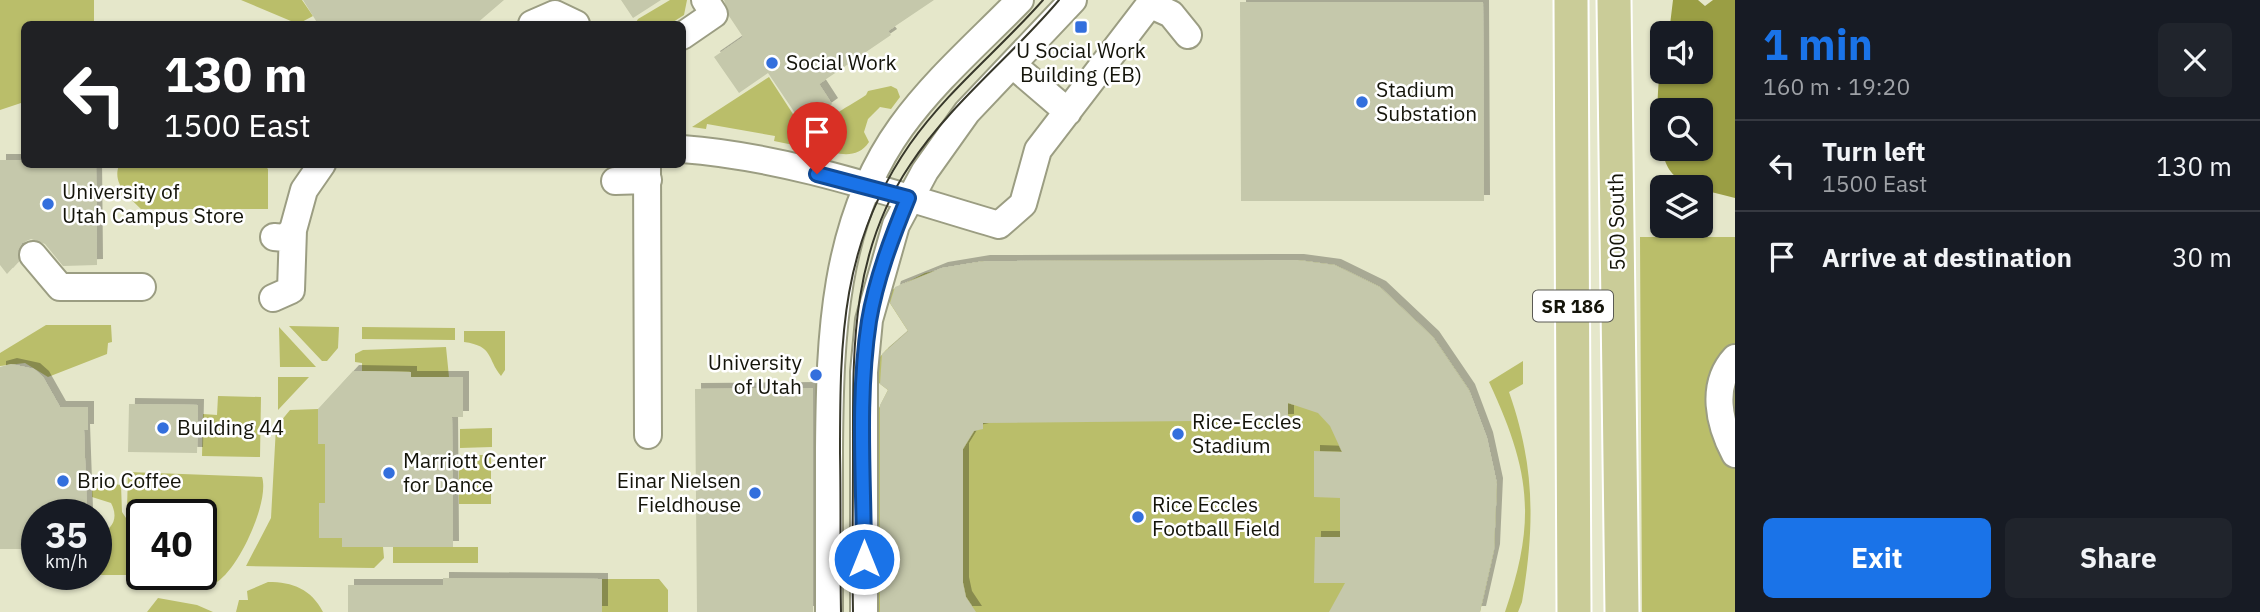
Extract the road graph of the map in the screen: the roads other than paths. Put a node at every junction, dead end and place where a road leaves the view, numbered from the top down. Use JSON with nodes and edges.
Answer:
{"nodes":[{"id":1,"x":705,"y":0,"type":"edge"},
{"id":2,"x":1020,"y":0,"type":"edge"},
{"id":3,"x":1073,"y":0,"type":"edge"},
{"id":4,"x":1572,"y":0,"type":"edge"},
{"id":5,"x":1614,"y":0,"type":"edge"},
{"id":6,"x":1152,"y":2,"type":"edge"},
{"id":7,"x":539,"y":21,"type":"edge"},
{"id":8,"x":570,"y":21,"type":"edge"},
{"id":9,"x":686,"y":33,"type":"edge"},
{"id":10,"x":1188,"y":35,"type":"dead end"},
{"id":11,"x":1013,"y":65,"type":"junction"},
{"id":12,"x":1068,"y":112,"type":"junction"},
{"id":13,"x":686,"y":149,"type":"edge"},
{"id":14,"x":318,"y":168,"type":"edge"},
{"id":15,"x":647,"y":172,"type":"edge"},
{"id":16,"x":615,"y":181,"type":"dead end"},
{"id":17,"x":868,"y":185,"type":"junction"},
{"id":18,"x":908,"y":198,"type":"junction"},
{"id":19,"x":33,"y":255,"type":"dead end"},
{"id":20,"x":1573,"y":261,"type":"junction"},
{"id":21,"x":142,"y":287,"type":"dead end"},
{"id":22,"x":273,"y":298,"type":"dead end"},
{"id":23,"x":1735,"y":358,"type":"edge"},
{"id":24,"x":648,"y":435,"type":"dead end"},
{"id":25,"x":1620,"y":447,"type":"junction"},
{"id":26,"x":1735,"y":454,"type":"edge"},
{"id":27,"x":1620,"y":487,"type":"junction"},
{"id":28,"x":829,"y":612,"type":"edge"},
{"id":29,"x":864,"y":612,"type":"edge"},
{"id":30,"x":1574,"y":612,"type":"edge"},
{"id":31,"x":1597,"y":612,"type":"edge"},
{"id":32,"x":1622,"y":612,"type":"edge"}],
"edges":[{"from":1,"to":9,"type":"street"},
{"from":2,"to":17,"type":"street"},
{"from":3,"to":11,"type":"street"},
{"from":4,"to":20,"type":"main road","name":"500 South","number":"SR 186"},
{"from":5,"to":25,"type":"main road","name":"500 South","number":"SR 186"},
{"from":6,"to":10,"type":"street"},
{"from":6,"to":12,"type":"street"},
{"from":7,"to":8,"type":"street"},
{"from":11,"to":12,"type":"street"},
{"from":11,"to":18,"type":"street"},
{"from":12,"to":18,"type":"street"},
{"from":13,"to":17,"type":"street"},
{"from":14,"to":22,"type":"street"},
{"from":15,"to":16,"type":"street"},
{"from":15,"to":24,"type":"street"},
{"from":17,"to":18,"type":"street"},
{"from":17,"to":28,"type":"street"},
{"from":18,"to":29,"type":"street"},
{"from":19,"to":21,"type":"street"},
{"from":20,"to":25,"type":"main road"},
{"from":20,"to":30,"type":"main road","name":"500 South","number":"SR 186"},
{"from":23,"to":26,"type":"street"},
{"from":25,"to":27,"type":"main road","name":"500 South","number":"SR 186"},
{"from":27,"to":31,"type":"main road"},
{"from":27,"to":32,"type":"main road","name":"500 South","number":"SR 186"}]}
